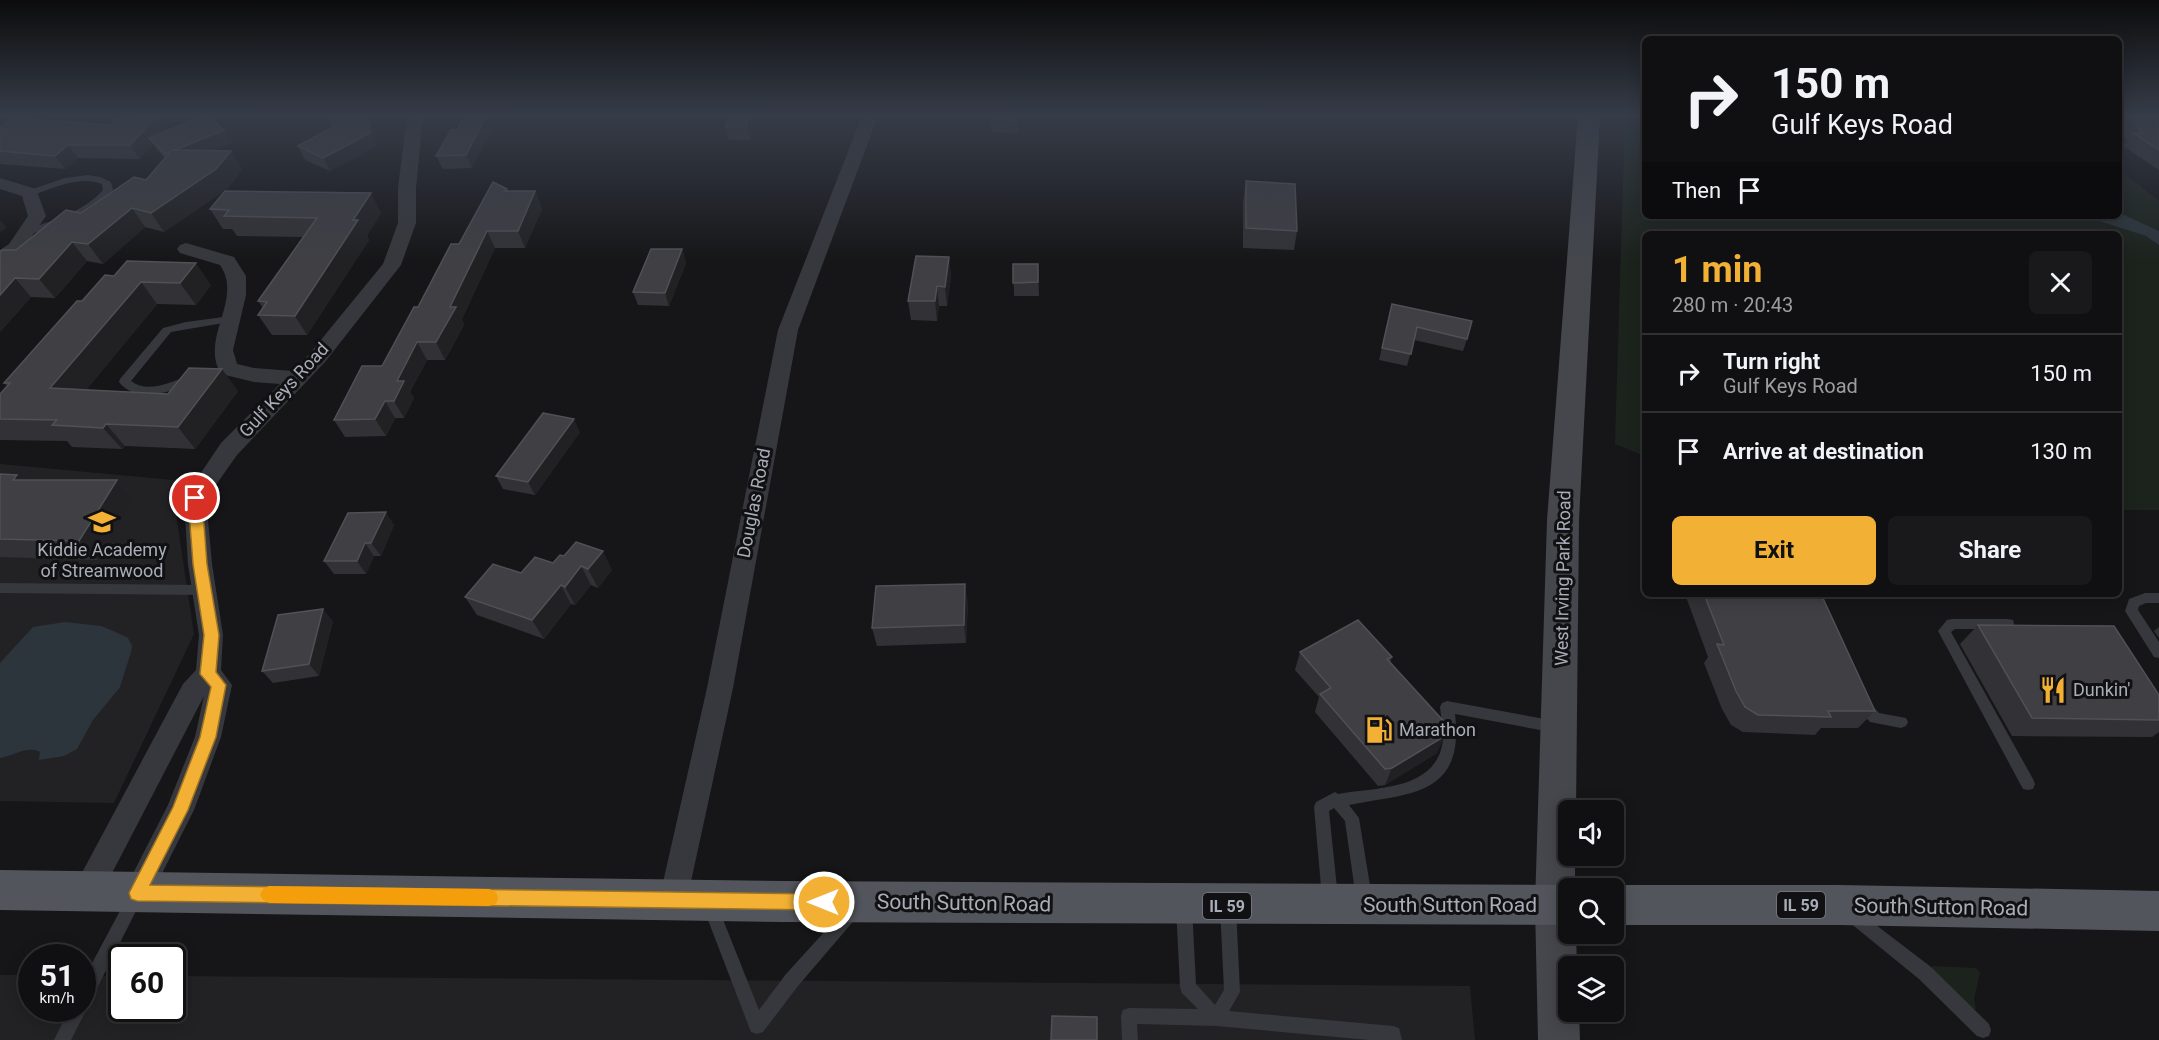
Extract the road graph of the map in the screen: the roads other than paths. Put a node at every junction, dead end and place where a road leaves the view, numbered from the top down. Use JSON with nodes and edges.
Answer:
{"nodes":[{"id":1,"x":410,"y":165,"type":"edge"},
{"id":2,"x":852,"y":165,"type":"edge"},
{"id":3,"x":1586,"y":165,"type":"edge"},
{"id":4,"x":0,"y":183,"type":"edge"},
{"id":5,"x":30,"y":193,"type":"junction"},
{"id":6,"x":25,"y":233,"type":"junction"},
{"id":7,"x":186,"y":249,"type":"dead end"},
{"id":8,"x":0,"y":258,"type":"edge"},
{"id":9,"x":231,"y":319,"type":"junction"},
{"id":10,"x":214,"y":371,"type":"junction"},
{"id":11,"x":299,"y":378,"type":"junction"},
{"id":12,"x":0,"y":588,"type":"edge"},
{"id":13,"x":204,"y":590,"type":"junction"},
{"id":14,"x":2159,"y":598,"type":"edge"},
{"id":15,"x":2008,"y":624,"type":"edge"},
{"id":16,"x":2159,"y":653,"type":"edge"},
{"id":17,"x":208,"y":674,"type":"junction"},
{"id":18,"x":1857,"y":693,"type":"edge"},
{"id":19,"x":1901,"y":722,"type":"dead end"},
{"id":20,"x":1560,"y":728,"type":"junction"},
{"id":21,"x":2028,"y":784,"type":"dead end"},
{"id":22,"x":1335,"y":799,"type":"junction"},
{"id":23,"x":1562,"y":878,"type":"edge"},
{"id":24,"x":0,"y":890,"type":"edge"},
{"id":25,"x":87,"y":892,"type":"junction"},
{"id":26,"x":137,"y":893,"type":"junction"},
{"id":27,"x":691,"y":900,"type":"junction"},
{"id":28,"x":861,"y":902,"type":"junction"},
{"id":29,"x":1348,"y":904,"type":"junction"},
{"id":30,"x":1184,"y":905,"type":"junction"},
{"id":31,"x":1558,"y":905,"type":"edge"},
{"id":32,"x":1624,"y":905,"type":"edge"},
{"id":33,"x":1839,"y":905,"type":"junction"},
{"id":34,"x":1228,"y":906,"type":"junction"},
{"id":35,"x":2159,"y":911,"type":"edge"},
{"id":36,"x":1561,"y":944,"type":"edge"},
{"id":37,"x":96,"y":973,"type":"edge"},
{"id":38,"x":1216,"y":1018,"type":"junction"},
{"id":39,"x":72,"y":1022,"type":"edge"},
{"id":40,"x":1983,"y":1030,"type":"dead end"},
{"id":41,"x":62,"y":1040,"type":"edge"},
{"id":42,"x":1130,"y":1040,"type":"edge"},
{"id":43,"x":1394,"y":1040,"type":"edge"},
{"id":44,"x":1559,"y":1040,"type":"edge"}],
"edges":[{"from":1,"to":11,"type":"street","name":"Gulf Keys Road"},
{"from":2,"to":27,"type":"street","name":"Douglas Road"},
{"from":3,"to":20,"type":"main road","name":"West Irving Park Road"},
{"from":4,"to":5,"type":"street"},
{"from":5,"to":6,"type":"street"},
{"from":5,"to":6,"type":"lane"},
{"from":6,"to":8,"type":"street"},
{"from":7,"to":9,"type":"street"},
{"from":9,"to":10,"type":"street"},
{"from":9,"to":10,"type":"lane"},
{"from":10,"to":11,"type":"street"},
{"from":11,"to":13,"type":"street","name":"Gulf Keys Road"},
{"from":12,"to":13,"type":"lane"},
{"from":13,"to":17,"type":"street","name":"Gulf Keys Road"},
{"from":14,"to":16,"type":"lane"},
{"from":15,"to":21,"type":"lane"},
{"from":17,"to":25,"type":"street"},
{"from":17,"to":26,"type":"street","name":"Gulf Keys Road"},
{"from":18,"to":19,"type":"lane"},
{"from":20,"to":22,"type":"lane"},
{"from":20,"to":23,"type":"main road","name":"West Irving Park Road"},
{"from":22,"to":29,"type":"lane"},
{"from":22,"to":29,"type":"lane"},
{"from":24,"to":25,"type":"main road","name":"South Sutton Road","number":"IL 59"},
{"from":25,"to":26,"type":"main road","name":"South Sutton Road","number":"IL 59"},
{"from":26,"to":27,"type":"main road","name":"South Sutton Road","number":"IL 59"},
{"from":26,"to":37,"type":"lane"},
{"from":27,"to":28,"type":"main road","name":"South Sutton Road","number":"IL 59"},
{"from":27,"to":28,"type":"lane"},
{"from":28,"to":30,"type":"main road","name":"South Sutton Road","number":"IL 59"},
{"from":29,"to":31,"type":"main road","name":"South Sutton Road","number":"IL 59"},
{"from":29,"to":34,"type":"main road","name":"South Sutton Road","number":"IL 59"},
{"from":30,"to":34,"type":"main road","name":"South Sutton Road","number":"IL 59"},
{"from":30,"to":38,"type":"lane"},
{"from":32,"to":33,"type":"main road","name":"South Sutton Road","number":"IL 59"},
{"from":33,"to":35,"type":"main road","name":"South Sutton Road","number":"IL 59"},
{"from":33,"to":40,"type":"lane"},
{"from":34,"to":38,"type":"lane"},
{"from":36,"to":44,"type":"main road","name":"West Irving Park Road"},
{"from":38,"to":42,"type":"lane"},
{"from":38,"to":43,"type":"lane"},
{"from":39,"to":41,"type":"lane"}]}
